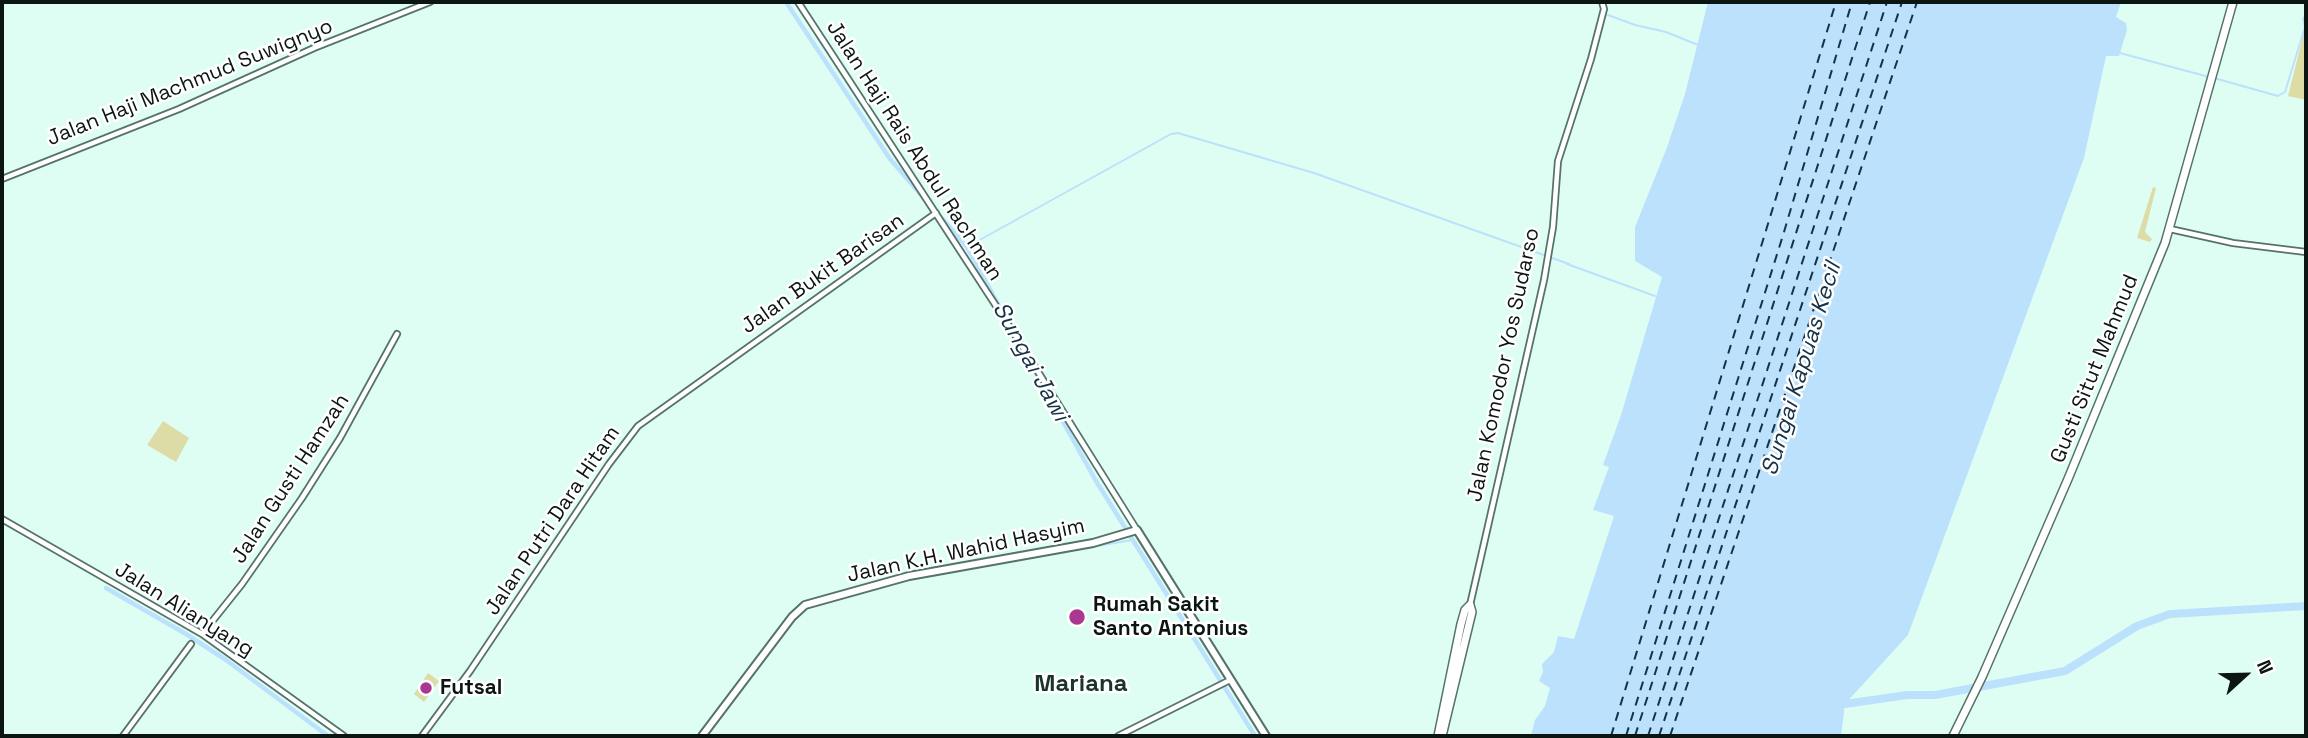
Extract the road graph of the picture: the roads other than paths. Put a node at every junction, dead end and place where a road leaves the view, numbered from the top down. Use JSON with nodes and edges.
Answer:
{"nodes":[{"id":1,"x":430,"y":2,"type":"edge"},
{"id":2,"x":798,"y":2,"type":"edge"},
{"id":3,"x":1602,"y":2,"type":"edge"},
{"id":4,"x":2233,"y":2,"type":"edge"},
{"id":5,"x":2,"y":178,"type":"edge"},
{"id":6,"x":934,"y":214,"type":"junction"},
{"id":7,"x":2169,"y":229,"type":"junction"},
{"id":8,"x":2306,"y":252,"type":"edge"},
{"id":9,"x":397,"y":334,"type":"dead end"},
{"id":10,"x":739,"y":353,"type":"joint"},
{"id":11,"x":2,"y":519,"type":"edge"},
{"id":12,"x":1135,"y":531,"type":"junction"},
{"id":13,"x":1470,"y":605,"type":"joint"},
{"id":14,"x":202,"y":634,"type":"junction"},
{"id":15,"x":191,"y":644,"type":"dead end"},
{"id":16,"x":1228,"y":681,"type":"junction"},
{"id":17,"x":123,"y":736,"type":"edge"},
{"id":18,"x":344,"y":736,"type":"edge"},
{"id":19,"x":422,"y":736,"type":"edge"},
{"id":20,"x":702,"y":736,"type":"edge"},
{"id":21,"x":1118,"y":736,"type":"edge"},
{"id":22,"x":1266,"y":736,"type":"edge"},
{"id":23,"x":1440,"y":736,"type":"edge"},
{"id":24,"x":1953,"y":736,"type":"edge"}],
"edges":[{"from":1,"to":5,"type":"street","name":"Jalan Haji Machmud Suwignyo"},
{"from":2,"to":6,"type":"street","name":"Jalan Haji Rais Abdul Rachman"},
{"from":3,"to":13,"type":"street","name":"Jalan Komodor Yos Sudarso"},
{"from":4,"to":7,"type":"highway","name":"Gusti Situt Mahmud"},
{"from":6,"to":10,"type":"street","name":"Jalan Bukit Barisan"},
{"from":6,"to":12,"type":"street","name":"Jalan Haji Rais Abdul Rachman"},
{"from":7,"to":8,"type":"street"},
{"from":7,"to":24,"type":"highway","name":"Gusti Situt Mahmud"},
{"from":9,"to":14,"type":"street","name":"Jalan Gusti Hamzah"},
{"from":10,"to":19,"type":"street","name":"Jalan Putri Dara Hitam"},
{"from":11,"to":14,"type":"street","name":"Jalan Alianyang"},
{"from":12,"to":16,"type":"main road"},
{"from":12,"to":20,"type":"main road","name":"Jalan K.H. Wahid Hasyim"},
{"from":13,"to":23,"type":"highway","name":"Jalan Komodor Yos Sudarso"},
{"from":14,"to":18,"type":"street","name":"Jalan Alianyang"},
{"from":15,"to":17,"type":"street"},
{"from":16,"to":21,"type":"street"},
{"from":16,"to":22,"type":"main road"}]}
